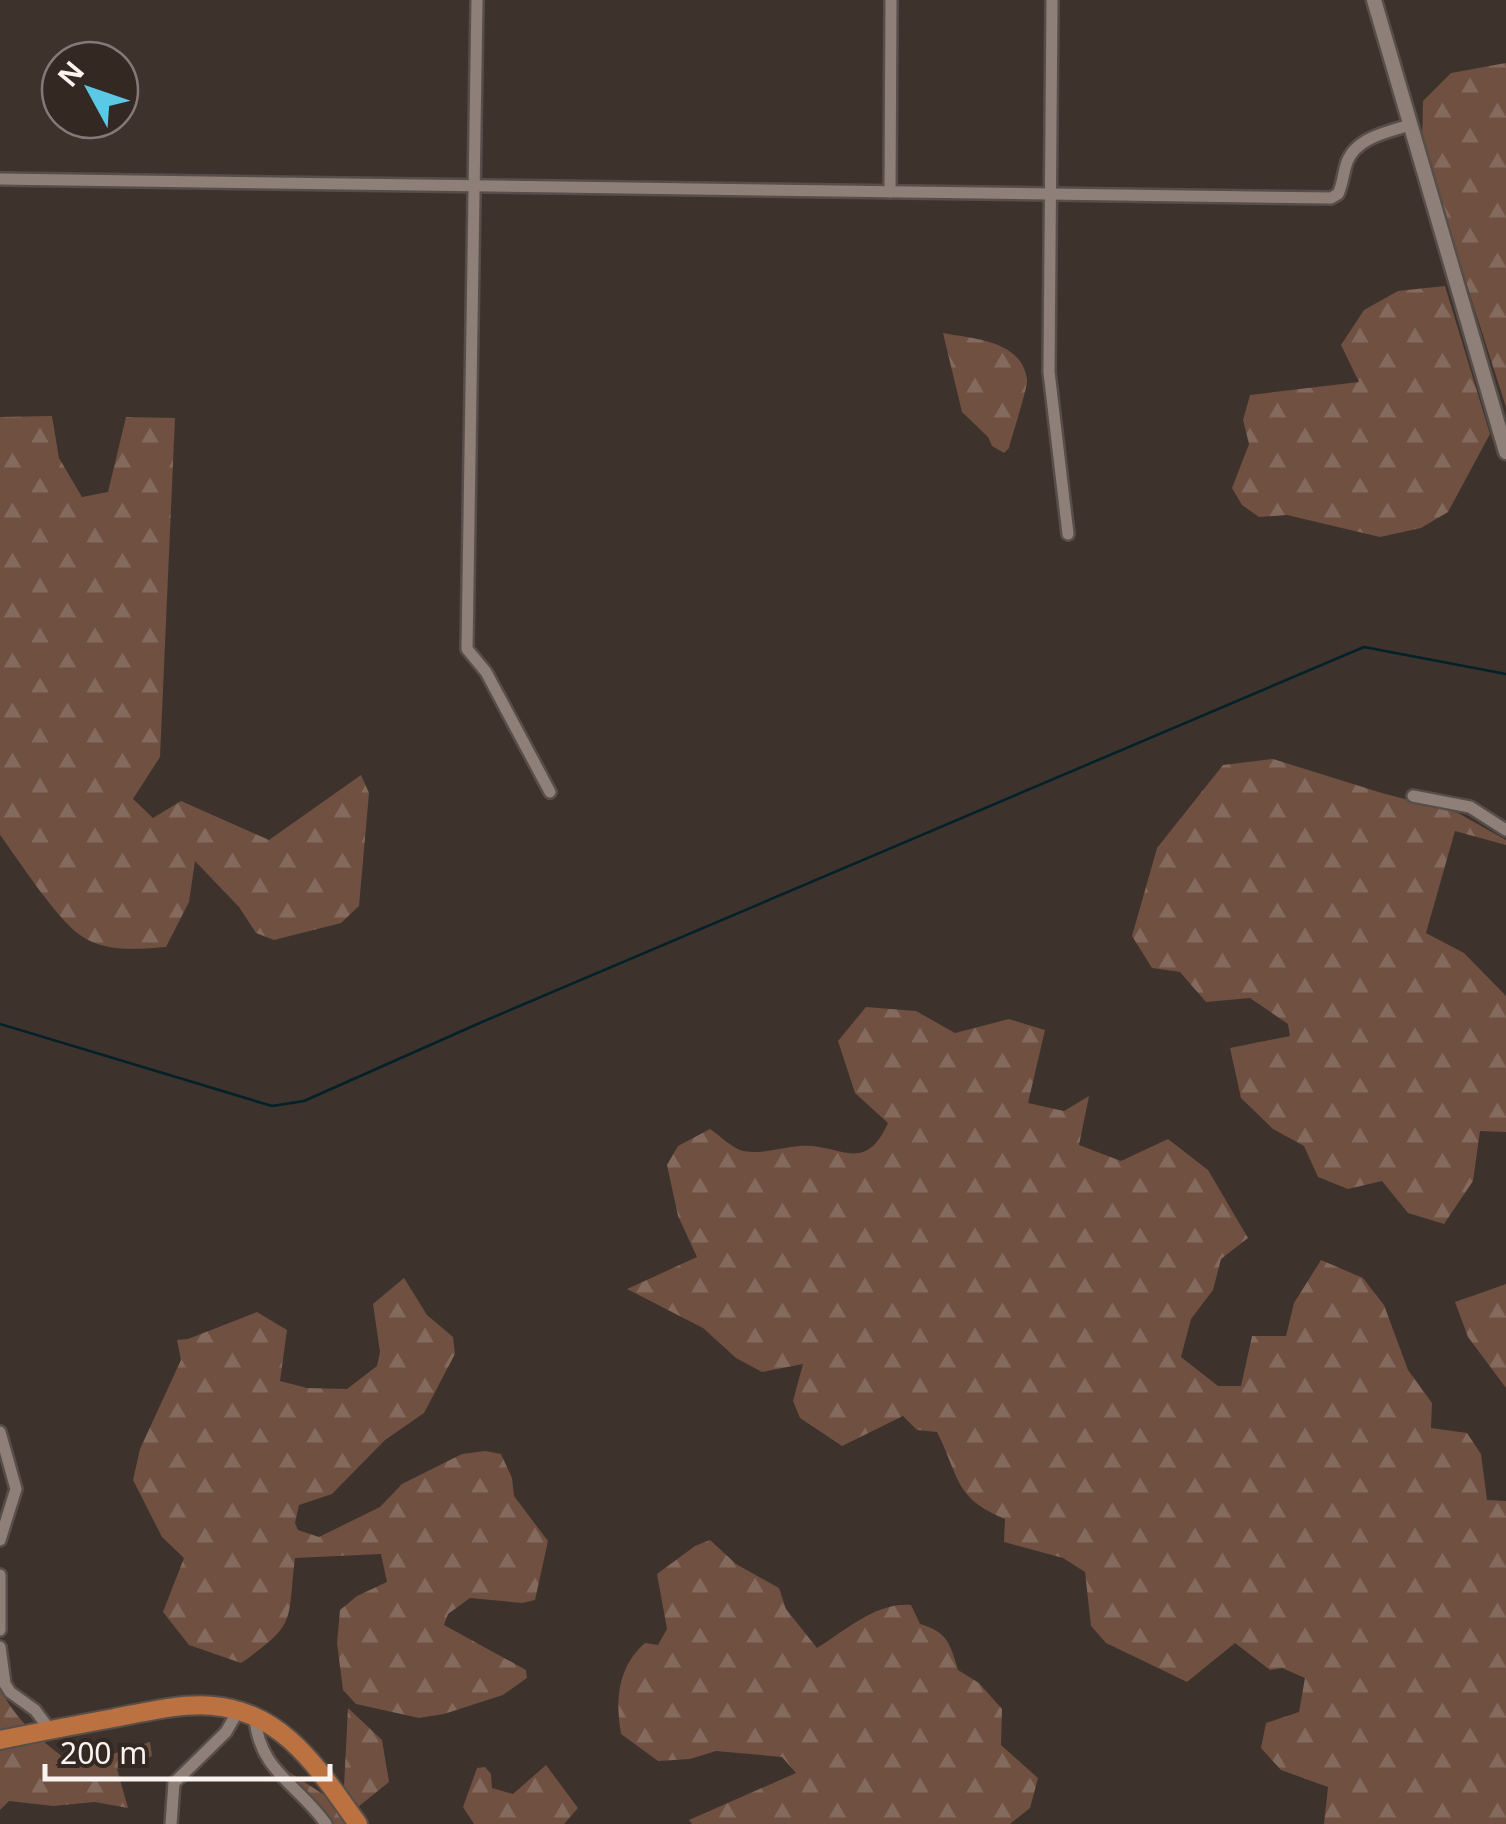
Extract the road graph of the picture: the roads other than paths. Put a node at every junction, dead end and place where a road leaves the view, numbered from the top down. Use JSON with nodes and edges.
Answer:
{"nodes":[{"id":1,"x":477,"y":0,"type":"edge"},
{"id":2,"x":891,"y":0,"type":"edge"},
{"id":3,"x":1052,"y":0,"type":"edge"},
{"id":4,"x":1374,"y":0,"type":"edge"},
{"id":5,"x":1410,"y":126,"type":"junction"},
{"id":6,"x":0,"y":180,"type":"edge"},
{"id":7,"x":474,"y":186,"type":"junction"},
{"id":8,"x":890,"y":192,"type":"junction"},
{"id":9,"x":1050,"y":194,"type":"junction"},
{"id":10,"x":1506,"y":452,"type":"edge"},
{"id":11,"x":1068,"y":534,"type":"dead end"},
{"id":12,"x":550,"y":792,"type":"dead end"},
{"id":13,"x":1413,"y":796,"type":"dead end"},
{"id":14,"x":1506,"y":830,"type":"edge"},
{"id":15,"x":0,"y":1432,"type":"edge"},
{"id":16,"x":0,"y":1540,"type":"edge"},
{"id":17,"x":0,"y":1575,"type":"edge"},
{"id":18,"x":0,"y":1630,"type":"edge"},
{"id":19,"x":0,"y":1647,"type":"edge"},
{"id":20,"x":247,"y":1715,"type":"junction"},
{"id":21,"x":50,"y":1730,"type":"junction"},
{"id":22,"x":0,"y":1740,"type":"edge"},
{"id":23,"x":171,"y":1824,"type":"edge"},
{"id":24,"x":326,"y":1824,"type":"edge"},
{"id":25,"x":358,"y":1824,"type":"edge"}],
"edges":[{"from":1,"to":7,"type":"street"},
{"from":2,"to":8,"type":"street"},
{"from":3,"to":9,"type":"street"},
{"from":4,"to":5,"type":"street"},
{"from":5,"to":9,"type":"street"},
{"from":5,"to":10,"type":"street"},
{"from":6,"to":7,"type":"street"},
{"from":7,"to":8,"type":"street"},
{"from":7,"to":12,"type":"street"},
{"from":8,"to":9,"type":"street"},
{"from":9,"to":11,"type":"street"},
{"from":13,"to":14,"type":"street"},
{"from":15,"to":16,"type":"street"},
{"from":17,"to":18,"type":"street"},
{"from":19,"to":21,"type":"street"},
{"from":20,"to":21,"type":"main road"},
{"from":20,"to":23,"type":"street"},
{"from":20,"to":24,"type":"street"},
{"from":20,"to":25,"type":"main road"},
{"from":21,"to":22,"type":"main road"}]}
